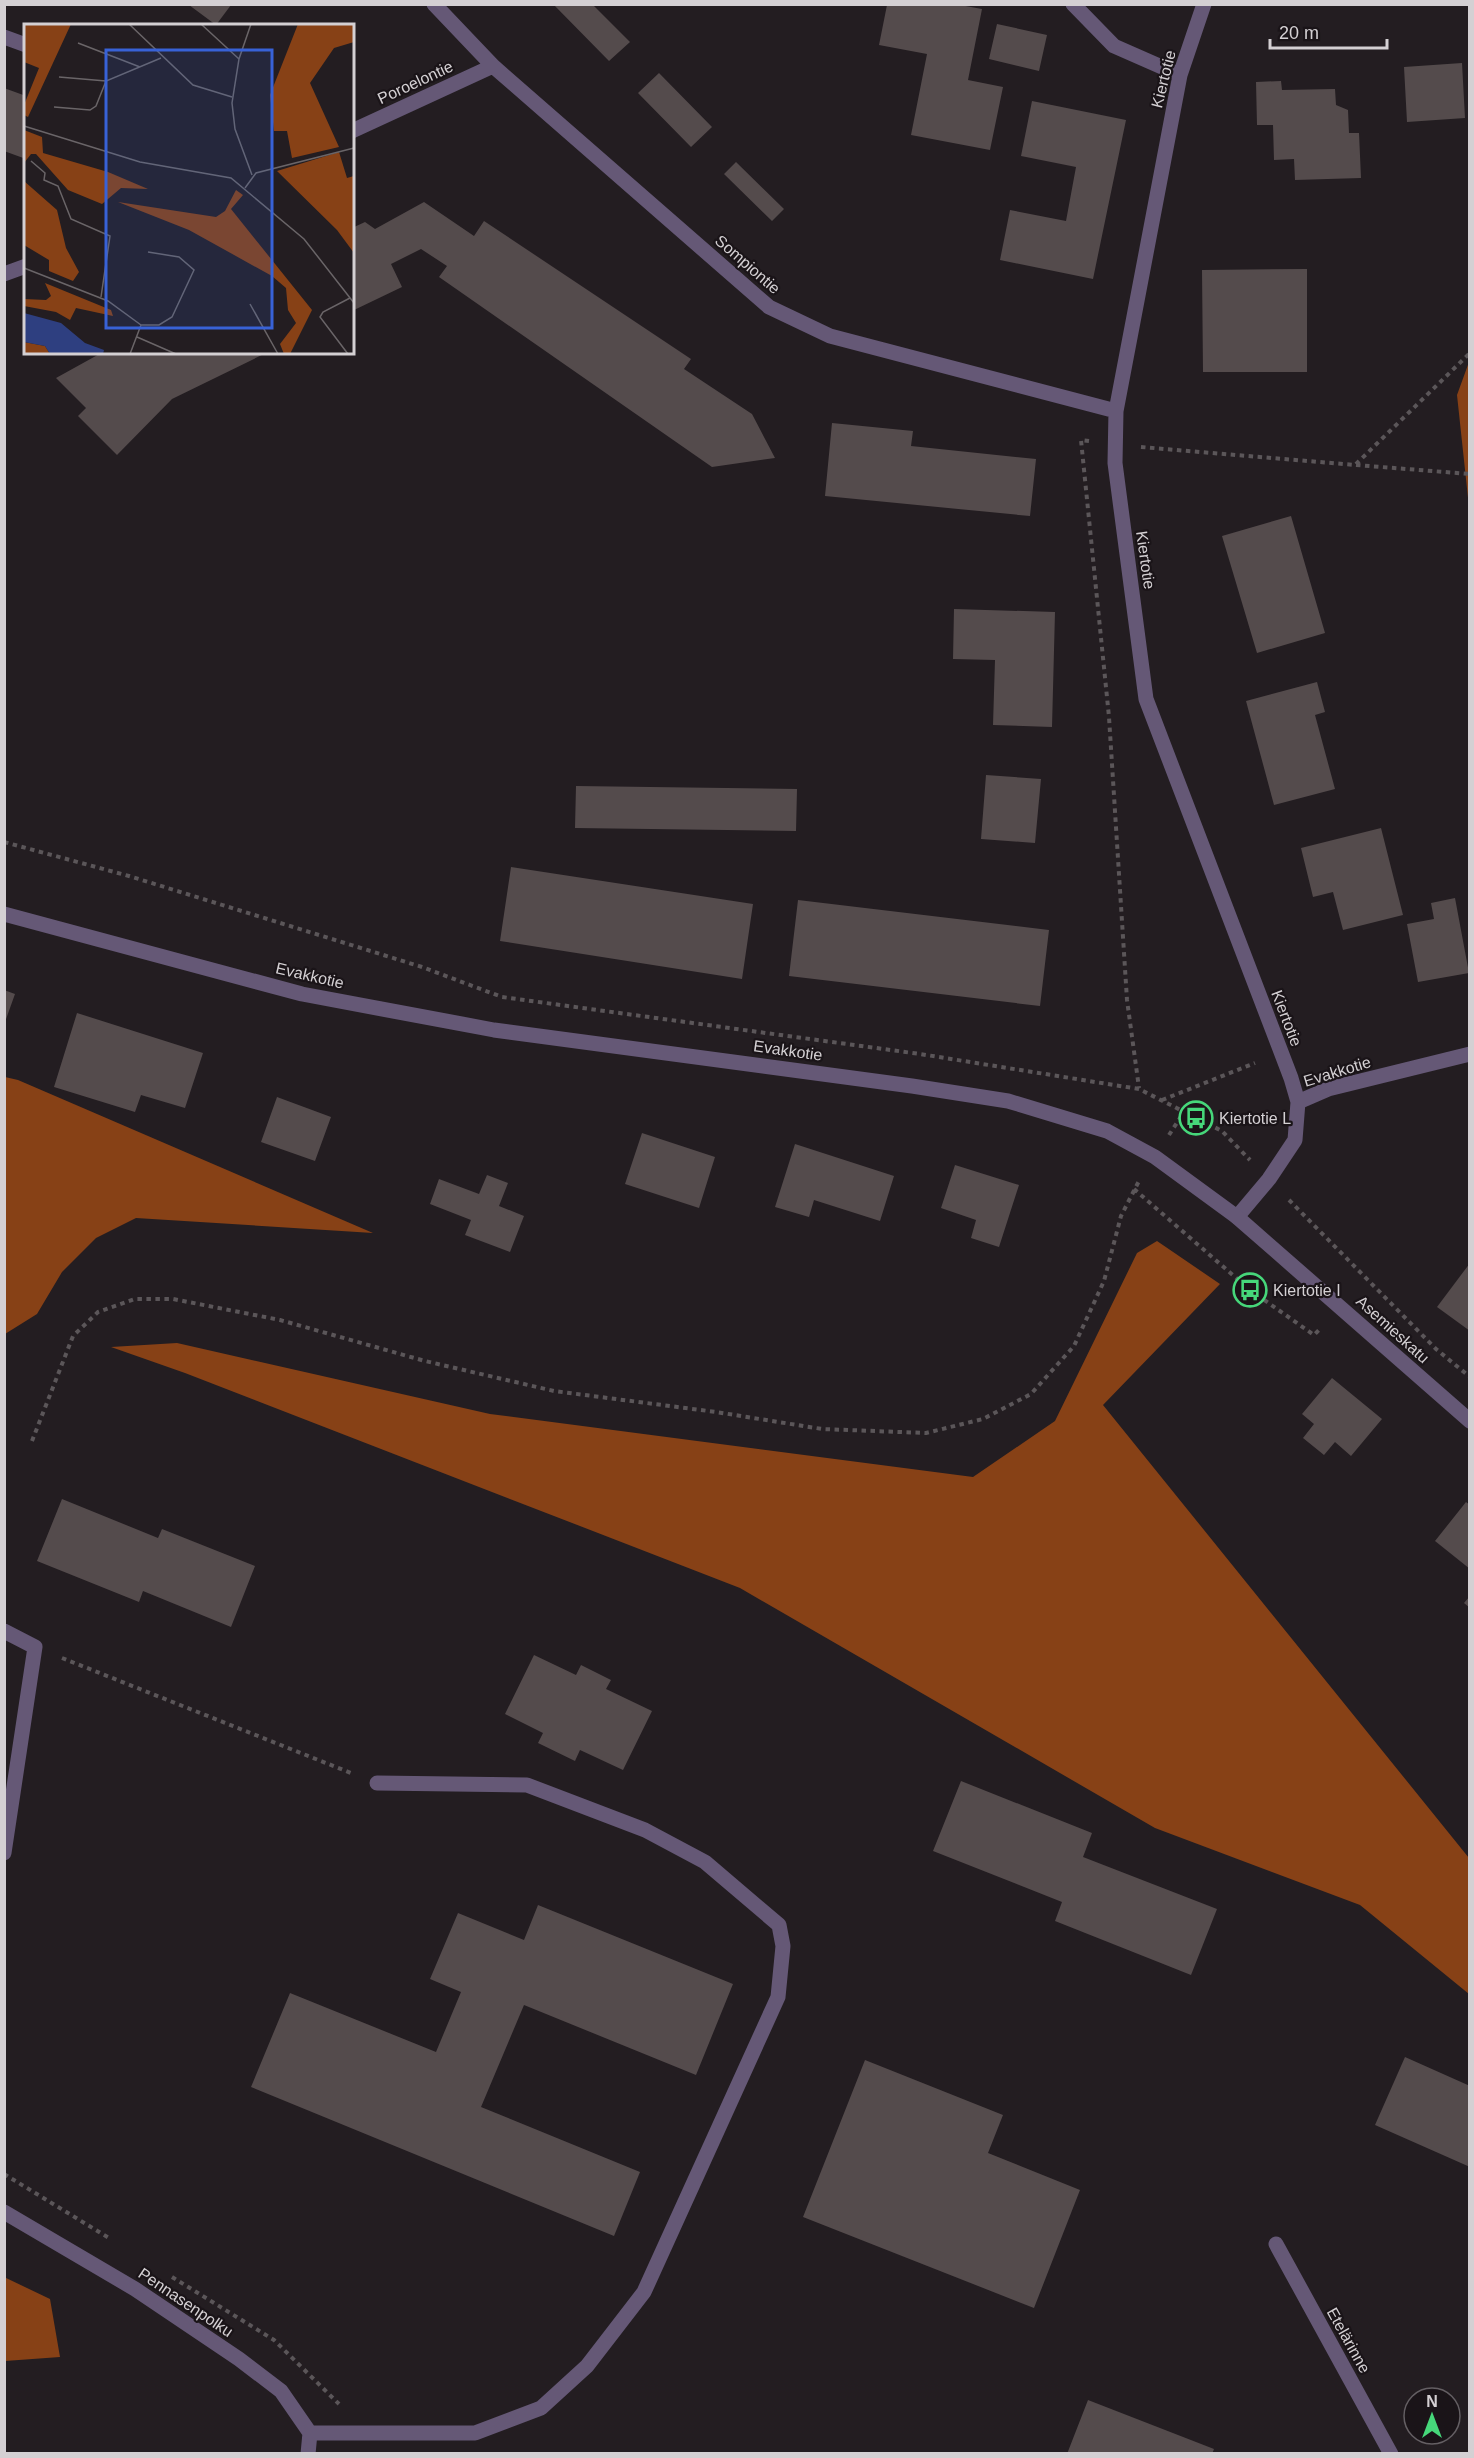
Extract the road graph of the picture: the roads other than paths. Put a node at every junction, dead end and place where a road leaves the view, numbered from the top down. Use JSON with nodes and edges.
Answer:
{"nodes":[{"id":1,"x":434,"y":4,"type":"edge"},
{"id":2,"x":1073,"y":4,"type":"edge"},
{"id":3,"x":1204,"y":4,"type":"edge"},
{"id":4,"x":4,"y":37,"type":"edge"},
{"id":5,"x":24,"y":44,"type":"edge"},
{"id":6,"x":493,"y":66,"type":"junction"},
{"id":7,"x":1180,"y":75,"type":"junction"},
{"id":8,"x":354,"y":130,"type":"edge"},
{"id":9,"x":24,"y":267,"type":"edge"},
{"id":10,"x":4,"y":274,"type":"edge"},
{"id":11,"x":1116,"y":411,"type":"junction"},
{"id":12,"x":4,"y":914,"type":"edge"},
{"id":13,"x":1470,"y":1054,"type":"edge"},
{"id":14,"x":1298,"y":1102,"type":"junction"},
{"id":15,"x":1237,"y":1217,"type":"junction"},
{"id":16,"x":1470,"y":1421,"type":"edge"},
{"id":17,"x":4,"y":1632,"type":"edge"},
{"id":18,"x":376,"y":1784,"type":"road end"},
{"id":19,"x":4,"y":1853,"type":"edge"},
{"id":20,"x":4,"y":2212,"type":"edge"},
{"id":21,"x":1276,"y":2244,"type":"dead end"},
{"id":22,"x":310,"y":2433,"type":"junction"},
{"id":23,"x":308,"y":2454,"type":"edge"},
{"id":24,"x":1391,"y":2454,"type":"edge"}],
"edges":[{"from":1,"to":6,"type":"street","name":"Sompiontie"},
{"from":2,"to":7,"type":"street"},
{"from":3,"to":7,"type":"street","name":"Kiertotie"},
{"from":4,"to":5,"type":"street"},
{"from":6,"to":8,"type":"street","name":"Poroelontie"},
{"from":6,"to":11,"type":"street","name":"Sompiontie"},
{"from":7,"to":11,"type":"street","name":"Kiertotie"},
{"from":9,"to":10,"type":"street"},
{"from":11,"to":14,"type":"street","name":"Kiertotie"},
{"from":12,"to":15,"type":"street","name":"Evakkotie"},
{"from":13,"to":14,"type":"street","name":"Evakkotie"},
{"from":14,"to":15,"type":"street","name":"Evakkotie"},
{"from":15,"to":16,"type":"street","name":"Asemieskatu"},
{"from":17,"to":19,"type":"street"},
{"from":18,"to":22,"type":"street"},
{"from":20,"to":22,"type":"street","name":"Pennasenpolku"},
{"from":21,"to":24,"type":"street","name":"Etelärinne"},
{"from":22,"to":23,"type":"street"}]}
